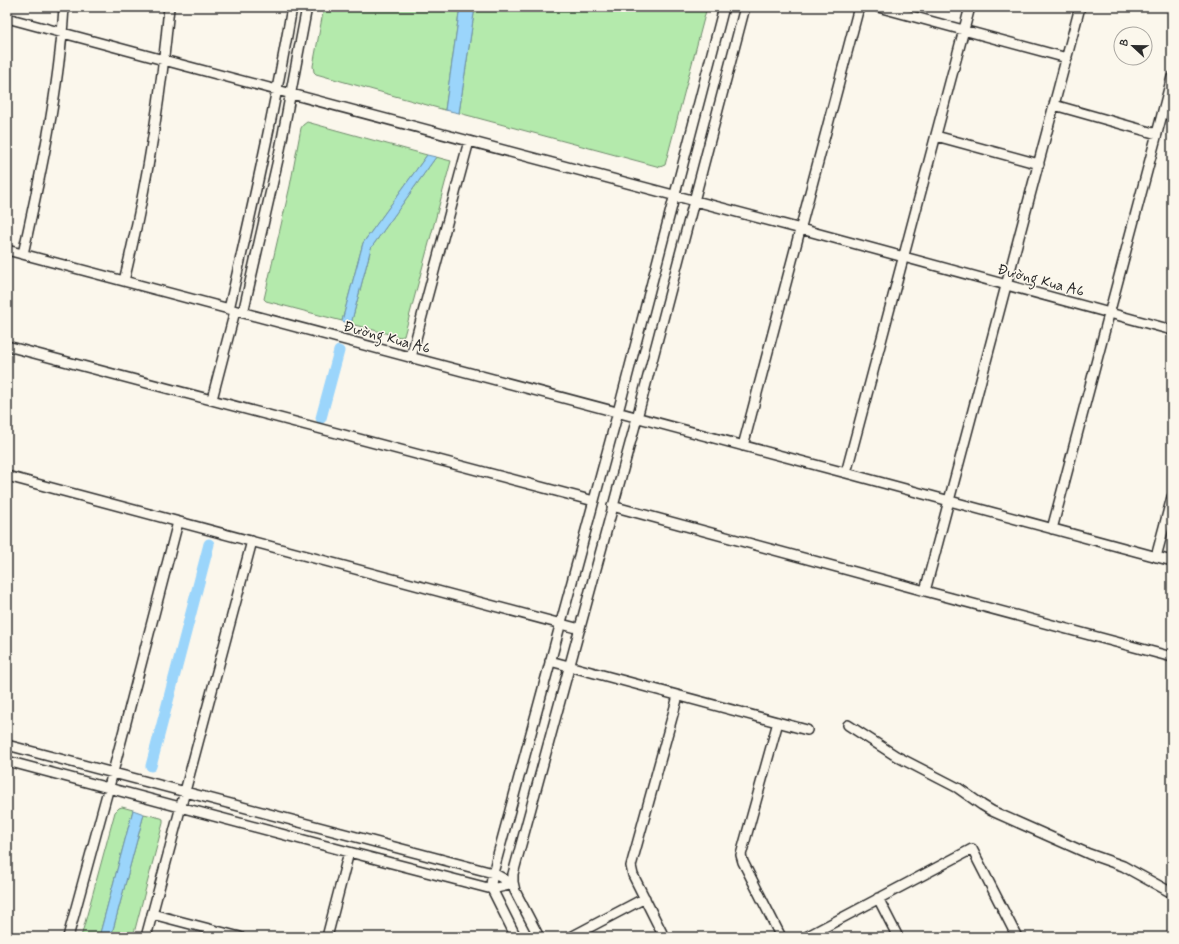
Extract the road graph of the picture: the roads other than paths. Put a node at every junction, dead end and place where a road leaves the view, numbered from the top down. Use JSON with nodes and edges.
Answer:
{"nodes":[{"id":1,"x":64,"y":7,"type":"edge"},
{"id":2,"x":169,"y":7,"type":"edge"},
{"id":3,"x":292,"y":7,"type":"edge"},
{"id":4,"x":307,"y":7,"type":"edge"},
{"id":5,"x":724,"y":7,"type":"edge"},
{"id":6,"x":745,"y":7,"type":"edge"},
{"id":7,"x":860,"y":7,"type":"edge"},
{"id":8,"x":878,"y":7,"type":"edge"},
{"id":9,"x":970,"y":7,"type":"edge"},
{"id":10,"x":1080,"y":7,"type":"edge"},
{"id":11,"x":7,"y":18,"type":"edge"},
{"id":12,"x":964,"y":30,"type":"junction"},
{"id":13,"x":62,"y":32,"type":"junction"},
{"id":14,"x":1067,"y":58,"type":"junction"},
{"id":15,"x":164,"y":61,"type":"junction"},
{"id":16,"x":1172,"y":77,"type":"edge"},
{"id":17,"x":276,"y":90,"type":"junction"},
{"id":18,"x":291,"y":94,"type":"junction"},
{"id":19,"x":1054,"y":105,"type":"junction"},
{"id":20,"x":1157,"y":134,"type":"junction"},
{"id":21,"x":936,"y":136,"type":"junction"},
{"id":22,"x":469,"y":141,"type":"junction"},
{"id":23,"x":1039,"y":164,"type":"junction"},
{"id":24,"x":675,"y":196,"type":"junction"},
{"id":25,"x":693,"y":201,"type":"junction"},
{"id":26,"x":801,"y":229,"type":"junction"},
{"id":27,"x":7,"y":250,"type":"edge"},
{"id":28,"x":23,"y":254,"type":"junction"},
{"id":29,"x":904,"y":258,"type":"junction"},
{"id":30,"x":124,"y":281,"type":"junction"},
{"id":31,"x":1006,"y":285,"type":"junction"},
{"id":32,"x":236,"y":311,"type":"junction"},
{"id":33,"x":1110,"y":313,"type":"junction"},
{"id":34,"x":1172,"y":330,"type":"edge"},
{"id":35,"x":7,"y":346,"type":"edge"},
{"id":36,"x":411,"y":357,"type":"junction"},
{"id":37,"x":212,"y":399,"type":"junction"},
{"id":38,"x":618,"y":412,"type":"junction"},
{"id":39,"x":637,"y":418,"type":"junction"},
{"id":40,"x":744,"y":446,"type":"junction"},
{"id":41,"x":846,"y":473,"type":"junction"},
{"id":42,"x":7,"y":476,"type":"edge"},
{"id":43,"x":1172,"y":497,"type":"edge"},
{"id":44,"x":594,"y":501,"type":"junction"},
{"id":45,"x":949,"y":501,"type":"junction"},
{"id":46,"x":612,"y":506,"type":"junction"},
{"id":47,"x":178,"y":522,"type":"junction"},
{"id":48,"x":1052,"y":529,"type":"junction"},
{"id":49,"x":252,"y":542,"type":"junction"},
{"id":50,"x":1156,"y":557,"type":"junction"},
{"id":51,"x":1172,"y":561,"type":"edge"},
{"id":52,"x":925,"y":591,"type":"junction"},
{"id":53,"x":560,"y":623,"type":"junction"},
{"id":54,"x":580,"y":629,"type":"junction"},
{"id":55,"x":1172,"y":657,"type":"edge"},
{"id":56,"x":550,"y":661,"type":"junction"},
{"id":57,"x":569,"y":666,"type":"junction"},
{"id":58,"x":678,"y":696,"type":"junction"},
{"id":59,"x":778,"y":722,"type":"junction"},
{"id":60,"x":848,"y":725,"type":"dead end"},
{"id":61,"x":807,"y":730,"type":"dead end"},
{"id":62,"x":7,"y":744,"type":"edge"},
{"id":63,"x":7,"y":761,"type":"edge"},
{"id":64,"x":113,"y":772,"type":"junction"},
{"id":65,"x":109,"y":787,"type":"junction"},
{"id":66,"x":185,"y":792,"type":"junction"},
{"id":67,"x":181,"y":807,"type":"junction"},
{"id":68,"x":349,"y":852,"type":"junction"},
{"id":69,"x":493,"y":873,"type":"junction"},
{"id":70,"x":513,"y":884,"type":"junction"},
{"id":71,"x":492,"y":888,"type":"junction"},
{"id":72,"x":1172,"y":892,"type":"edge"},
{"id":73,"x":645,"y":898,"type":"junction"},
{"id":74,"x":878,"y":898,"type":"junction"},
{"id":75,"x":152,"y":914,"type":"junction"},
{"id":76,"x":68,"y":937,"type":"edge"},
{"id":77,"x":146,"y":937,"type":"edge"},
{"id":78,"x":240,"y":937,"type":"edge"},
{"id":79,"x":327,"y":937,"type":"edge"},
{"id":80,"x":516,"y":937,"type":"edge"},
{"id":81,"x":539,"y":937,"type":"edge"},
{"id":82,"x":571,"y":937,"type":"edge"},
{"id":83,"x":664,"y":937,"type":"edge"},
{"id":84,"x":781,"y":937,"type":"edge"},
{"id":85,"x":806,"y":937,"type":"edge"},
{"id":86,"x":898,"y":937,"type":"edge"},
{"id":87,"x":1017,"y":937,"type":"edge"}],
"edges":[{"from":1,"to":13,"type":"street"},
{"from":2,"to":15,"type":"street"},
{"from":3,"to":17,"type":"street"},
{"from":4,"to":18,"type":"street"},
{"from":5,"to":24,"type":"street"},
{"from":6,"to":25,"type":"street"},
{"from":7,"to":26,"type":"street"},
{"from":8,"to":12,"type":"street"},
{"from":9,"to":12,"type":"street"},
{"from":10,"to":14,"type":"street"},
{"from":11,"to":13,"type":"street","name":"Đường Kua A6"},
{"from":12,"to":14,"type":"street"},
{"from":12,"to":21,"type":"street"},
{"from":13,"to":15,"type":"street","name":"Đường Kua A6"},
{"from":13,"to":28,"type":"street"},
{"from":14,"to":19,"type":"street"},
{"from":15,"to":17,"type":"street","name":"Đường Kua A6"},
{"from":15,"to":30,"type":"street"},
{"from":16,"to":20,"type":"street"},
{"from":17,"to":18,"type":"street","name":"Đường Kua A6"},
{"from":17,"to":32,"type":"street"},
{"from":18,"to":22,"type":"street","name":"Đường Kua A6"},
{"from":18,"to":32,"type":"street"},
{"from":19,"to":20,"type":"street"},
{"from":19,"to":23,"type":"street"},
{"from":20,"to":33,"type":"street"},
{"from":21,"to":23,"type":"street"},
{"from":21,"to":29,"type":"street"},
{"from":22,"to":24,"type":"street","name":"Đường Kua A6"},
{"from":22,"to":36,"type":"street"},
{"from":23,"to":31,"type":"street"},
{"from":24,"to":25,"type":"street","name":"Đường Kua A6"},
{"from":24,"to":38,"type":"street"},
{"from":25,"to":26,"type":"street","name":"Đường Kua A6"},
{"from":25,"to":39,"type":"street"},
{"from":26,"to":29,"type":"street","name":"Đường Kua A6"},
{"from":26,"to":40,"type":"street"},
{"from":27,"to":28,"type":"street","name":"Đường Kua A6"},
{"from":28,"to":30,"type":"street","name":"Đường Kua A6"},
{"from":29,"to":31,"type":"street","name":"Đường Kua A6"},
{"from":29,"to":41,"type":"street"},
{"from":30,"to":32,"type":"street","name":"Đường Kua A6"},
{"from":31,"to":33,"type":"street","name":"Đường Kua A6"},
{"from":31,"to":45,"type":"street"},
{"from":32,"to":36,"type":"street","name":"Đường Kua A6"},
{"from":32,"to":37,"type":"street"},
{"from":33,"to":34,"type":"street","name":"Đường Kua A6"},
{"from":33,"to":48,"type":"street"},
{"from":35,"to":37,"type":"street"},
{"from":36,"to":38,"type":"street","name":"Đường Kua A6"},
{"from":37,"to":44,"type":"street"},
{"from":38,"to":39,"type":"street","name":"Đường Kua A6"},
{"from":38,"to":44,"type":"street"},
{"from":39,"to":40,"type":"street","name":"Đường Kua A6"},
{"from":39,"to":46,"type":"street"},
{"from":40,"to":41,"type":"street","name":"Đường Kua A6"},
{"from":41,"to":45,"type":"street","name":"Đường Kua A6"},
{"from":42,"to":47,"type":"street"},
{"from":43,"to":50,"type":"street"},
{"from":44,"to":53,"type":"street"},
{"from":45,"to":48,"type":"street","name":"Đường Kua A6"},
{"from":45,"to":52,"type":"street"},
{"from":46,"to":52,"type":"street"},
{"from":46,"to":54,"type":"street"},
{"from":47,"to":49,"type":"street"},
{"from":47,"to":64,"type":"street"},
{"from":48,"to":50,"type":"street","name":"Đường Kua A6"},
{"from":49,"to":53,"type":"street"},
{"from":49,"to":66,"type":"street"},
{"from":50,"to":51,"type":"street","name":"Đường Kua A6"},
{"from":52,"to":55,"type":"street"},
{"from":53,"to":54,"type":"street"},
{"from":53,"to":56,"type":"street"},
{"from":54,"to":57,"type":"street"},
{"from":56,"to":57,"type":"street"},
{"from":56,"to":69,"type":"street"},
{"from":57,"to":58,"type":"street"},
{"from":57,"to":70,"type":"street"},
{"from":58,"to":59,"type":"street"},
{"from":58,"to":73,"type":"street"},
{"from":59,"to":61,"type":"street"},
{"from":59,"to":84,"type":"street"},
{"from":60,"to":72,"type":"street"},
{"from":62,"to":64,"type":"street"},
{"from":63,"to":65,"type":"street"},
{"from":64,"to":65,"type":"street"},
{"from":64,"to":66,"type":"street"},
{"from":65,"to":67,"type":"street"},
{"from":65,"to":76,"type":"street"},
{"from":66,"to":67,"type":"street"},
{"from":66,"to":69,"type":"street"},
{"from":67,"to":68,"type":"street"},
{"from":67,"to":75,"type":"street"},
{"from":68,"to":71,"type":"street"},
{"from":68,"to":79,"type":"street"},
{"from":69,"to":70,"type":"street"},
{"from":69,"to":71,"type":"street"},
{"from":70,"to":71,"type":"street"},
{"from":70,"to":81,"type":"street"},
{"from":71,"to":80,"type":"street"},
{"from":73,"to":82,"type":"street"},
{"from":73,"to":83,"type":"street"},
{"from":74,"to":85,"type":"street"},
{"from":74,"to":86,"type":"street"},
{"from":74,"to":87,"type":"street"},
{"from":75,"to":77,"type":"street"},
{"from":75,"to":78,"type":"street"}]}
